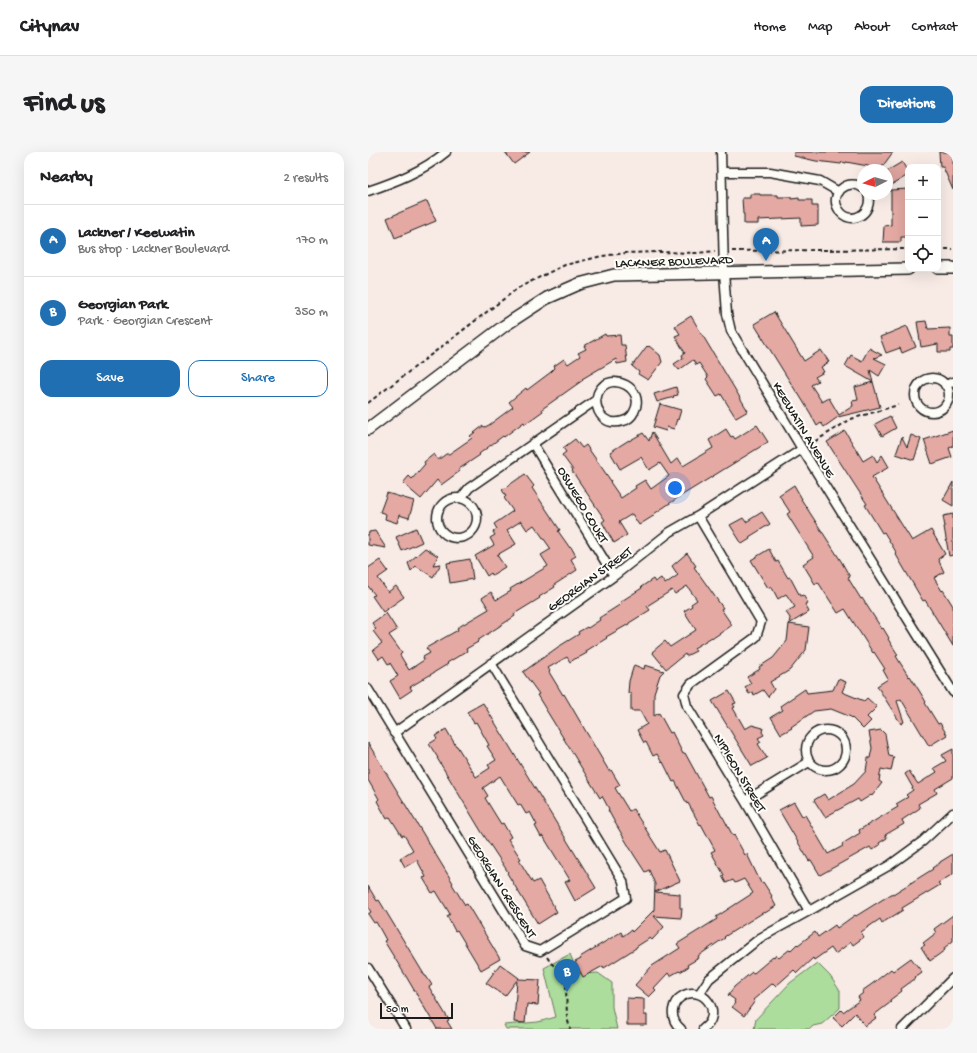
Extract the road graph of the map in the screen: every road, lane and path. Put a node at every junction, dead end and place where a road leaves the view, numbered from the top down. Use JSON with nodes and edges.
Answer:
{"nodes":[{"id":1,"x":446,"y":152,"type":"edge"},
{"id":2,"x":721,"y":152,"type":"edge"},
{"id":3,"x":722,"y":172,"type":"junction"},
{"id":4,"x":857,"y":185,"type":"edge"},
{"id":5,"x":368,"y":191,"type":"edge"},
{"id":6,"x":838,"y":192,"type":"junction"},
{"id":7,"x":869,"y":200,"type":"edge"},
{"id":8,"x":953,"y":248,"type":"edge"},
{"id":9,"x":905,"y":249,"type":"edge"},
{"id":10,"x":941,"y":249,"type":"edge"},
{"id":11,"x":710,"y":251,"type":"dead end"},
{"id":12,"x":734,"y":251,"type":"dead end"},
{"id":13,"x":693,"y":252,"type":"dead end"},
{"id":14,"x":941,"y":268,"type":"edge"},
{"id":15,"x":953,"y":268,"type":"edge"},
{"id":16,"x":905,"y":269,"type":"edge"},
{"id":17,"x":724,"y":272,"type":"junction"},
{"id":18,"x":949,"y":384,"type":"edge"},
{"id":19,"x":596,"y":400,"type":"junction"},
{"id":20,"x":898,"y":405,"type":"dead end"},
{"id":21,"x":368,"y":429,"type":"edge"},
{"id":22,"x":533,"y":444,"type":"junction"},
{"id":23,"x":805,"y":447,"type":"junction"},
{"id":24,"x":462,"y":498,"type":"junction"},
{"id":25,"x":698,"y":516,"type":"junction"},
{"id":26,"x":614,"y":576,"type":"junction"},
{"id":27,"x":491,"y":663,"type":"junction"},
{"id":28,"x":368,"y":689,"type":"edge"},
{"id":29,"x":953,"y":692,"type":"edge"},
{"id":30,"x":394,"y":733,"type":"junction"},
{"id":31,"x":809,"y":762,"type":"junction"},
{"id":32,"x":745,"y":801,"type":"junction"},
{"id":33,"x":953,"y":813,"type":"edge"},
{"id":34,"x":809,"y":911,"type":"junction"},
{"id":35,"x":546,"y":956,"type":"dead end"},
{"id":36,"x":368,"y":968,"type":"edge"},
{"id":37,"x":953,"y":978,"type":"edge"},
{"id":38,"x":699,"y":994,"type":"junction"},
{"id":39,"x":406,"y":1029,"type":"edge"},
{"id":40,"x":570,"y":1029,"type":"edge"},
{"id":41,"x":681,"y":1029,"type":"edge"},
{"id":42,"x":703,"y":1029,"type":"edge"},
{"id":43,"x":902,"y":1029,"type":"edge"}],
"edges":[{"from":1,"to":5,"type":"street"},
{"from":2,"to":3,"type":"street","name":"KEEWATIN AVENUE"},
{"from":3,"to":6,"type":"street"},
{"from":3,"to":17,"type":"street","name":"KEEWATIN AVENUE"},
{"from":4,"to":6,"type":"street"},
{"from":6,"to":7,"type":"street"},
{"from":8,"to":10,"type":"path"},
{"from":9,"to":12,"type":"path"},
{"from":11,"to":13,"type":"path"},
{"from":14,"to":15,"type":"main road"},
{"from":16,"to":17,"type":"main road","name":"LACKNER BOULEVARD"},
{"from":17,"to":21,"type":"main road","name":"LACKNER BOULEVARD"},
{"from":17,"to":23,"type":"street","name":"KEEWATIN AVENUE"},
{"from":18,"to":18,"type":"street"},
{"from":19,"to":19,"type":"street"},
{"from":19,"to":22,"type":"street"},
{"from":20,"to":23,"type":"path"},
{"from":22,"to":24,"type":"street"},
{"from":22,"to":26,"type":"street","name":"OSWEGO COURT"},
{"from":23,"to":25,"type":"street","name":"GEORGIAN STREET"},
{"from":23,"to":29,"type":"street","name":"KEEWATIN AVENUE"},
{"from":24,"to":24,"type":"street"},
{"from":25,"to":26,"type":"street","name":"GEORGIAN STREET"},
{"from":25,"to":32,"type":"street","name":"NIPIGON STREET"},
{"from":26,"to":27,"type":"street","name":"GEORGIAN STREET"},
{"from":27,"to":30,"type":"street","name":"GEORGIAN STREET"},
{"from":27,"to":30,"type":"street","name":"GEORGIAN CRESCENT"},
{"from":28,"to":30,"type":"street"},
{"from":31,"to":31,"type":"street"},
{"from":31,"to":32,"type":"street"},
{"from":32,"to":34,"type":"street","name":"NIPIGON STREET"},
{"from":33,"to":34,"type":"street"},
{"from":34,"to":38,"type":"street"},
{"from":35,"to":40,"type":"path"},
{"from":36,"to":39,"type":"street"},
{"from":37,"to":43,"type":"street"},
{"from":38,"to":41,"type":"street"},
{"from":38,"to":42,"type":"street"}]}
